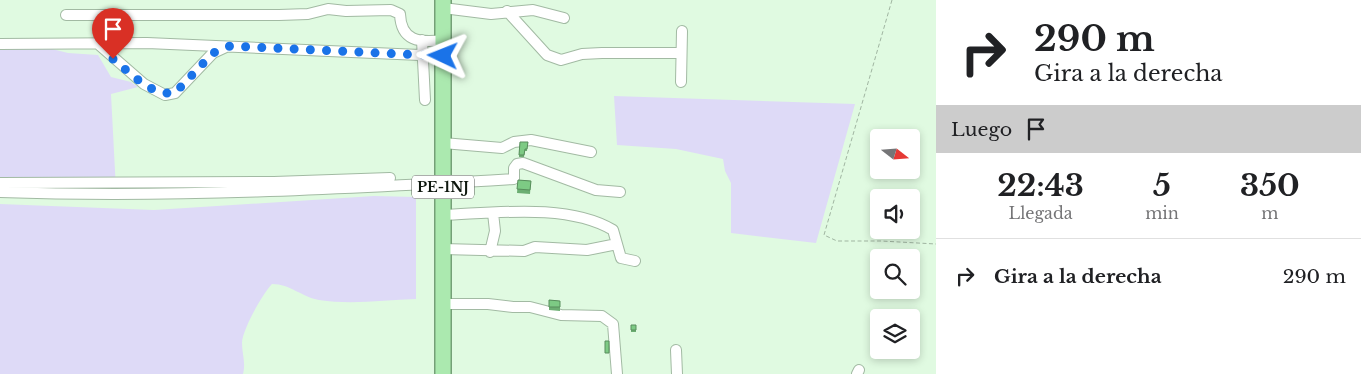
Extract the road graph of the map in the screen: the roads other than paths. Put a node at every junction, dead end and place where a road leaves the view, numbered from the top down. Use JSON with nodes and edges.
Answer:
{"nodes":[{"id":1,"x":443,"y":4,"type":"edge"},
{"id":2,"x":507,"y":11,"type":"junction"},
{"id":3,"x":66,"y":15,"type":"dead end"},
{"id":4,"x":564,"y":18,"type":"dead end"},
{"id":5,"x":682,"y":30,"type":"dead end"},
{"id":6,"x":422,"y":40,"type":"junction"},
{"id":7,"x":443,"y":40,"type":"junction"},
{"id":8,"x":97,"y":43,"type":"junction"},
{"id":9,"x":0,"y":44,"type":"edge"},
{"id":10,"x":230,"y":46,"type":"junction"},
{"id":11,"x":681,"y":53,"type":"junction"},
{"id":12,"x":422,"y":55,"type":"junction"},
{"id":13,"x":443,"y":56,"type":"junction"},
{"id":14,"x":681,"y":82,"type":"dead end"},
{"id":15,"x":425,"y":100,"type":"dead end"},
{"id":16,"x":443,"y":143,"type":"junction"},
{"id":17,"x":591,"y":152,"type":"dead end"},
{"id":18,"x":390,"y":178,"type":"dead end"},
{"id":19,"x":0,"y":183,"type":"edge"},
{"id":20,"x":443,"y":183,"type":"junction"},
{"id":21,"x":0,"y":192,"type":"edge"},
{"id":22,"x":620,"y":192,"type":"dead end"},
{"id":23,"x":493,"y":213,"type":"junction"},
{"id":24,"x":443,"y":214,"type":"junction"},
{"id":25,"x":617,"y":244,"type":"junction"},
{"id":26,"x":443,"y":250,"type":"junction"},
{"id":27,"x":490,"y":252,"type":"junction"},
{"id":28,"x":635,"y":261,"type":"dead end"},
{"id":29,"x":443,"y":304,"type":"junction"},
{"id":30,"x":676,"y":350,"type":"dead end"},
{"id":31,"x":444,"y":374,"type":"edge"},
{"id":32,"x":617,"y":374,"type":"edge"},
{"id":33,"x":677,"y":374,"type":"edge"}],
"edges":[{"from":1,"to":2,"type":"street"},
{"from":1,"to":7,"type":"highway","number":"PE-1NJ"},
{"from":2,"to":4,"type":"street"},
{"from":2,"to":11,"type":"street"},
{"from":3,"to":6,"type":"street"},
{"from":5,"to":11,"type":"street"},
{"from":6,"to":7,"type":"street"},
{"from":6,"to":12,"type":"street"},
{"from":7,"to":13,"type":"highway","number":"PE-1NJ"},
{"from":8,"to":9,"type":"street"},
{"from":8,"to":10,"type":"street"},
{"from":8,"to":10,"type":"street"},
{"from":10,"to":12,"type":"street"},
{"from":11,"to":14,"type":"street"},
{"from":12,"to":13,"type":"street"},
{"from":12,"to":15,"type":"street"},
{"from":13,"to":16,"type":"highway","number":"PE-1NJ"},
{"from":16,"to":17,"type":"street"},
{"from":16,"to":20,"type":"highway","number":"PE-1NJ"},
{"from":18,"to":19,"type":"street"},
{"from":20,"to":21,"type":"street"},
{"from":20,"to":22,"type":"street"},
{"from":20,"to":24,"type":"highway","number":"PE-1NJ"},
{"from":23,"to":24,"type":"street"},
{"from":23,"to":25,"type":"street"},
{"from":23,"to":27,"type":"street"},
{"from":24,"to":26,"type":"highway","number":"PE-1NJ"},
{"from":25,"to":27,"type":"street"},
{"from":25,"to":28,"type":"street"},
{"from":26,"to":27,"type":"street"},
{"from":26,"to":29,"type":"highway","number":"PE-1NJ"},
{"from":29,"to":31,"type":"highway","number":"PE-1NJ"},
{"from":29,"to":32,"type":"street"},
{"from":30,"to":33,"type":"street"}]}
